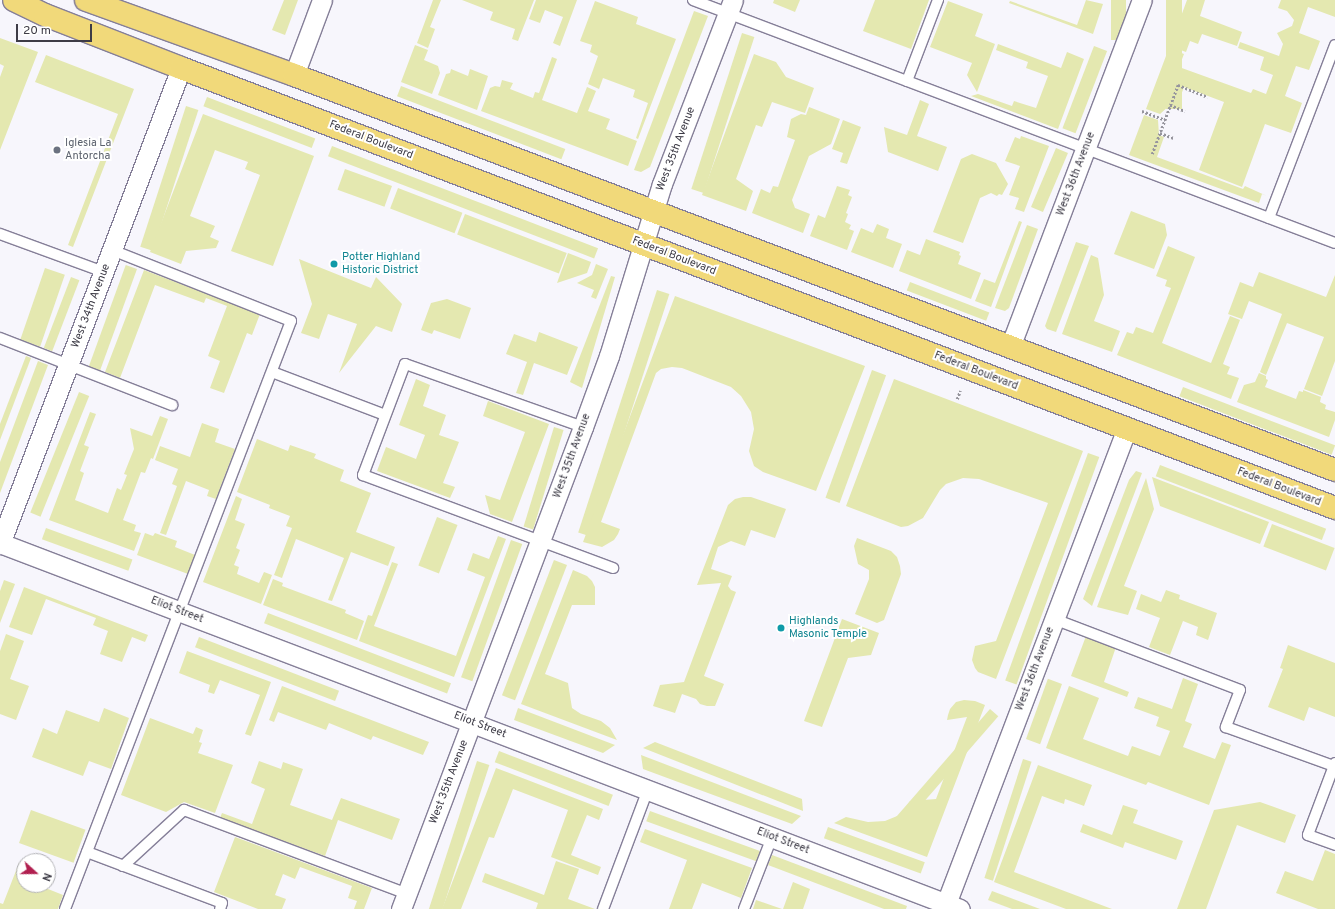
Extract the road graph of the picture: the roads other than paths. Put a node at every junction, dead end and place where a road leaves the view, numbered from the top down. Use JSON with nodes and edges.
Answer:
{"nodes":[{"id":1,"x":14,"y":0,"type":"edge"},
{"id":2,"x":86,"y":0,"type":"edge"},
{"id":3,"x":322,"y":0,"type":"edge"},
{"id":4,"x":693,"y":0,"type":"edge"},
{"id":5,"x":938,"y":0,"type":"edge"},
{"id":6,"x":1142,"y":0,"type":"edge"},
{"id":7,"x":731,"y":7,"type":"edge"},
{"id":8,"x":1335,"y":45,"type":"edge"},
{"id":9,"x":181,"y":68,"type":"junction"},
{"id":10,"x":294,"y":75,"type":"junction"},
{"id":11,"x":907,"y":81,"type":"junction"},
{"id":12,"x":1086,"y":149,"type":"junction"},
{"id":13,"x":653,"y":212,"type":"junction"},
{"id":14,"x":1269,"y":218,"type":"junction"},
{"id":15,"x":0,"y":234,"type":"edge"},
{"id":16,"x":1335,"y":243,"type":"edge"},
{"id":17,"x":643,"y":244,"type":"junction"},
{"id":18,"x":112,"y":250,"type":"junction"},
{"id":19,"x":104,"y":272,"type":"junction"},
{"id":20,"x":0,"y":338,"type":"edge"},
{"id":21,"x":1010,"y":347,"type":"junction"},
{"id":22,"x":68,"y":365,"type":"junction"},
{"id":23,"x":272,"y":372,"type":"junction"},
{"id":24,"x":172,"y":405,"type":"dead end"},
{"id":25,"x":385,"y":415,"type":"junction"},
{"id":26,"x":583,"y":427,"type":"junction"},
{"id":27,"x":1126,"y":428,"type":"junction"},
{"id":28,"x":1335,"y":470,"type":"edge"},
{"id":29,"x":1335,"y":508,"type":"edge"},
{"id":30,"x":540,"y":541,"type":"junction"},
{"id":31,"x":0,"y":543,"type":"edge"},
{"id":32,"x":612,"y":568,"type":"dead end"},
{"id":33,"x":180,"y":611,"type":"junction"},
{"id":34,"x":1054,"y":619,"type":"junction"},
{"id":35,"x":472,"y":722,"type":"junction"},
{"id":36,"x":1334,"y":765,"type":"edge"},
{"id":37,"x":648,"y":789,"type":"junction"},
{"id":38,"x":772,"y":837,"type":"junction"},
{"id":39,"x":1335,"y":845,"type":"edge"},
{"id":40,"x":87,"y":852,"type":"junction"},
{"id":41,"x":123,"y":866,"type":"junction"},
{"id":42,"x":404,"y":902,"type":"edge"},
{"id":43,"x":950,"y":907,"type":"edge"},
{"id":44,"x":65,"y":909,"type":"edge"},
{"id":45,"x":220,"y":909,"type":"edge"},
{"id":46,"x":603,"y":909,"type":"edge"},
{"id":47,"x":744,"y":909,"type":"edge"}],
"edges":[{"from":1,"to":9,"type":"main road","name":"Federal Boulevard"},
{"from":2,"to":10,"type":"main road"},
{"from":3,"to":10,"type":"street"},
{"from":4,"to":7,"type":"lane"},
{"from":5,"to":11,"type":"lane"},
{"from":6,"to":12,"type":"street","name":"West 36th Avenue"},
{"from":7,"to":11,"type":"lane"},
{"from":7,"to":13,"type":"street","name":"West 35th Avenue"},
{"from":8,"to":14,"type":"lane"},
{"from":9,"to":17,"type":"main road","name":"Federal Boulevard"},
{"from":9,"to":18,"type":"street","name":"West 34th Avenue"},
{"from":10,"to":13,"type":"main road"},
{"from":11,"to":12,"type":"lane"},
{"from":12,"to":14,"type":"lane"},
{"from":12,"to":21,"type":"street","name":"West 36th Avenue"},
{"from":13,"to":17,"type":"street","name":"West 35th Avenue"},
{"from":13,"to":21,"type":"main road"},
{"from":14,"to":16,"type":"lane"},
{"from":15,"to":19,"type":"lane"},
{"from":17,"to":26,"type":"street","name":"West 35th Avenue"},
{"from":17,"to":27,"type":"main road","name":"Federal Boulevard"},
{"from":18,"to":19,"type":"street","name":"West 34th Avenue"},
{"from":18,"to":23,"type":"lane"},
{"from":19,"to":22,"type":"street","name":"West 34th Avenue"},
{"from":20,"to":22,"type":"lane"},
{"from":21,"to":28,"type":"main road"},
{"from":22,"to":24,"type":"lane"},
{"from":22,"to":31,"type":"street","name":"West 34th Avenue"},
{"from":23,"to":25,"type":"lane"},
{"from":23,"to":33,"type":"lane"},
{"from":25,"to":26,"type":"lane"},
{"from":25,"to":30,"type":"lane"},
{"from":26,"to":30,"type":"street","name":"West 35th Avenue"},
{"from":27,"to":29,"type":"main road","name":"Federal Boulevard"},
{"from":27,"to":34,"type":"street","name":"West 36th Avenue"},
{"from":30,"to":32,"type":"lane"},
{"from":30,"to":35,"type":"street","name":"West 35th Avenue"},
{"from":31,"to":33,"type":"street","name":"Eliot Street"},
{"from":33,"to":35,"type":"street","name":"Eliot Street"},
{"from":33,"to":40,"type":"lane"},
{"from":34,"to":36,"type":"lane"},
{"from":34,"to":43,"type":"street","name":"West 36th Avenue"},
{"from":35,"to":37,"type":"street","name":"Eliot Street"},
{"from":35,"to":42,"type":"street","name":"West 35th Avenue"},
{"from":36,"to":39,"type":"lane"},
{"from":37,"to":38,"type":"street","name":"Eliot Street"},
{"from":37,"to":46,"type":"lane"},
{"from":38,"to":43,"type":"street","name":"Eliot Street"},
{"from":38,"to":47,"type":"lane"},
{"from":40,"to":41,"type":"lane"},
{"from":40,"to":44,"type":"lane"},
{"from":41,"to":42,"type":"lane"},
{"from":41,"to":45,"type":"lane"}]}
